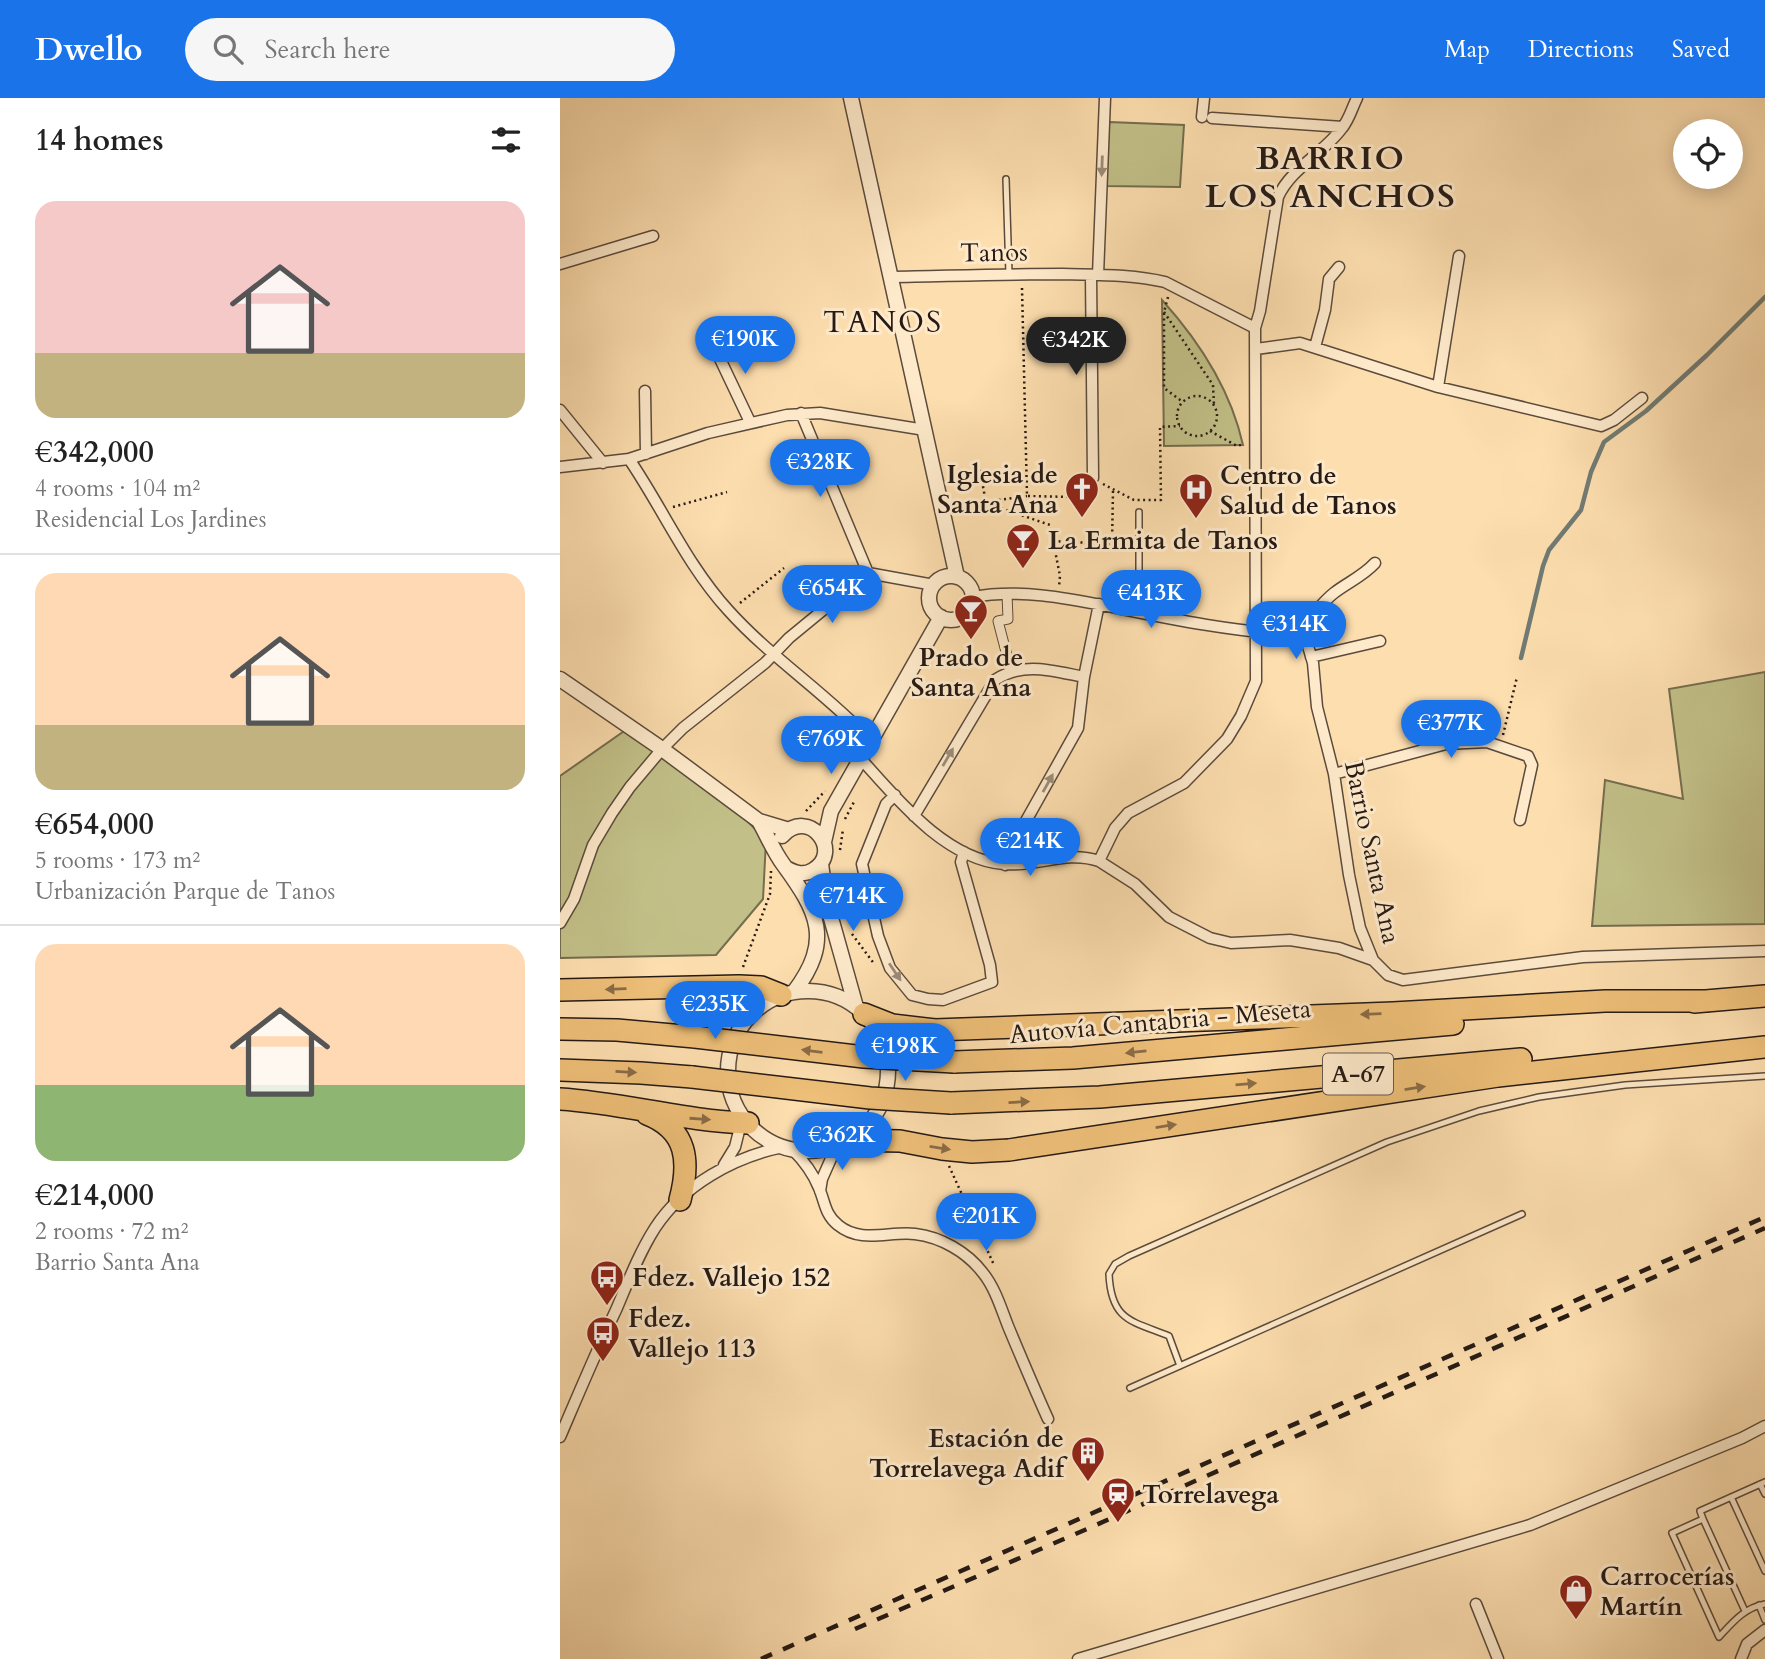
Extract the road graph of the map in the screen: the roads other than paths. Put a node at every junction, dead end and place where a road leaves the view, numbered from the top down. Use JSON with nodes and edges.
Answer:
{"nodes":[{"id":1,"x":851,"y":98,"type":"edge"},
{"id":2,"x":1105,"y":98,"type":"edge"},
{"id":3,"x":1204,"y":98,"type":"edge"},
{"id":4,"x":1357,"y":98,"type":"edge"},
{"id":5,"x":1343,"y":127,"type":"junction"},
{"id":6,"x":1006,"y":179,"type":"dead end"},
{"id":7,"x":653,"y":236,"type":"dead end"},
{"id":8,"x":1459,"y":256,"type":"dead end"},
{"id":9,"x":560,"y":264,"type":"edge"},
{"id":10,"x":1339,"y":267,"type":"dead end"},
{"id":11,"x":1009,"y":274,"type":"junction"},
{"id":12,"x":1094,"y":275,"type":"junction"},
{"id":13,"x":891,"y":277,"type":"junction"},
{"id":14,"x":1255,"y":328,"type":"junction"},
{"id":15,"x":712,"y":342,"type":"dead end"},
{"id":16,"x":1315,"y":346,"type":"junction"},
{"id":17,"x":1256,"y":349,"type":"junction"},
{"id":18,"x":1438,"y":387,"type":"junction"},
{"id":19,"x":645,"y":391,"type":"dead end"},
{"id":20,"x":1642,"y":398,"type":"dead end"},
{"id":21,"x":560,"y":410,"type":"edge"},
{"id":22,"x":801,"y":413,"type":"junction"},
{"id":23,"x":750,"y":422,"type":"junction"},
{"id":24,"x":925,"y":430,"type":"junction"},
{"id":25,"x":646,"y":453,"type":"junction"},
{"id":26,"x":629,"y":459,"type":"junction"},
{"id":27,"x":603,"y":463,"type":"junction"},
{"id":28,"x":560,"y":467,"type":"edge"},
{"id":29,"x":1093,"y":478,"type":"road end"},
{"id":30,"x":1139,"y":512,"type":"dead end"},
{"id":31,"x":1375,"y":563,"type":"dead end"},
{"id":32,"x":868,"y":573,"type":"junction"},
{"id":33,"x":957,"y":577,"type":"junction"},
{"id":34,"x":934,"y":585,"type":"junction"},
{"id":35,"x":1007,"y":594,"type":"junction"},
{"id":36,"x":973,"y":597,"type":"junction"},
{"id":37,"x":1098,"y":604,"type":"junction"},
{"id":38,"x":1136,"y":612,"type":"junction"},
{"id":39,"x":941,"y":617,"type":"junction"},
{"id":40,"x":1256,"y":634,"type":"junction"},
{"id":41,"x":1297,"y":635,"type":"junction"},
{"id":42,"x":1380,"y":641,"type":"dead end"},
{"id":43,"x":774,"y":653,"type":"junction"},
{"id":44,"x":1311,"y":657,"type":"junction"},
{"id":45,"x":1011,"y":671,"type":"junction"},
{"id":46,"x":1084,"y":677,"type":"junction"},
{"id":47,"x":560,"y":679,"type":"edge"},
{"id":48,"x":870,"y":740,"type":"junction"},
{"id":49,"x":662,"y":749,"type":"junction"},
{"id":50,"x":861,"y":759,"type":"junction"},
{"id":51,"x":1334,"y":774,"type":"junction"},
{"id":52,"x":895,"y":795,"type":"junction"},
{"id":53,"x":831,"y":811,"type":"junction"},
{"id":54,"x":914,"y":816,"type":"junction"},
{"id":55,"x":1520,"y":820,"type":"dead end"},
{"id":56,"x":759,"y":821,"type":"junction"},
{"id":57,"x":798,"y":824,"type":"junction"},
{"id":58,"x":824,"y":842,"type":"junction"},
{"id":59,"x":964,"y":852,"type":"junction"},
{"id":60,"x":778,"y":854,"type":"junction"},
{"id":61,"x":1099,"y":862,"type":"junction"},
{"id":62,"x":821,"y":864,"type":"junction"},
{"id":63,"x":1005,"y":865,"type":"junction"},
{"id":64,"x":786,"y":868,"type":"junction"},
{"id":65,"x":560,"y":923,"type":"edge"},
{"id":66,"x":1765,"y":951,"type":"edge"},
{"id":67,"x":1373,"y":960,"type":"junction"},
{"id":68,"x":560,"y":990,"type":"edge"},
{"id":69,"x":788,"y":993,"type":"junction"},
{"id":70,"x":1765,"y":996,"type":"edge"},
{"id":71,"x":1708,"y":1001,"type":"junction"},
{"id":72,"x":860,"y":1011,"type":"junction"},
{"id":73,"x":560,"y":1028,"type":"edge"},
{"id":74,"x":1765,"y":1037,"type":"edge"},
{"id":75,"x":1765,"y":1047,"type":"edge"},
{"id":76,"x":560,"y":1070,"type":"edge"},
{"id":77,"x":1765,"y":1076,"type":"edge"},
{"id":78,"x":560,"y":1099,"type":"edge"},
{"id":79,"x":622,"y":1105,"type":"junction"},
{"id":80,"x":744,"y":1121,"type":"junction"},
{"id":81,"x":843,"y":1142,"type":"junction"},
{"id":82,"x":788,"y":1148,"type":"junction"},
{"id":83,"x":720,"y":1170,"type":"junction"},
{"id":84,"x":820,"y":1191,"type":"junction"},
{"id":85,"x":680,"y":1200,"type":"junction"},
{"id":86,"x":1522,"y":1214,"type":"dead end"},
{"id":87,"x":1180,"y":1366,"type":"junction"},
{"id":88,"x":1130,"y":1388,"type":"dead end"},
{"id":89,"x":1048,"y":1419,"type":"dead end"},
{"id":90,"x":1765,"y":1426,"type":"edge"},
{"id":91,"x":560,"y":1437,"type":"edge"},
{"id":92,"x":1763,"y":1483,"type":"edge"},
{"id":93,"x":1765,"y":1494,"type":"edge"},
{"id":94,"x":1731,"y":1497,"type":"junction"},
{"id":95,"x":1703,"y":1519,"type":"junction"},
{"id":96,"x":1765,"y":1571,"type":"edge"},
{"id":97,"x":1476,"y":1604,"type":"dead end"},
{"id":98,"x":1762,"y":1604,"type":"edge"},
{"id":99,"x":1745,"y":1611,"type":"junction"},
{"id":100,"x":1765,"y":1620,"type":"edge"},
{"id":101,"x":1765,"y":1630,"type":"edge"},
{"id":102,"x":1740,"y":1658,"type":"edge"},
{"id":103,"x":1078,"y":1659,"type":"edge"},
{"id":104,"x":1498,"y":1659,"type":"edge"}],
"edges":[{"from":1,"to":13,"type":"street"},
{"from":2,"to":12,"type":"street","one_way":true},
{"from":3,"to":5,"type":"street"},
{"from":4,"to":5,"type":"street"},
{"from":5,"to":14,"type":"street"},
{"from":6,"to":11,"type":"lane"},
{"from":7,"to":9,"type":"street"},
{"from":8,"to":18,"type":"street"},
{"from":10,"to":16,"type":"street"},
{"from":11,"to":12,"type":"street","name":"Tanos"},
{"from":11,"to":13,"type":"street","name":"Tanos"},
{"from":12,"to":14,"type":"street","name":"Tanos"},
{"from":12,"to":29,"type":"street"},
{"from":13,"to":24,"type":"street"},
{"from":14,"to":17,"type":"street"},
{"from":15,"to":23,"type":"street"},
{"from":16,"to":17,"type":"street"},
{"from":16,"to":18,"type":"street"},
{"from":17,"to":40,"type":"street"},
{"from":18,"to":20,"type":"street"},
{"from":19,"to":25,"type":"street"},
{"from":21,"to":27,"type":"street"},
{"from":22,"to":23,"type":"street"},
{"from":22,"to":24,"type":"street"},
{"from":22,"to":32,"type":"street"},
{"from":23,"to":25,"type":"street"},
{"from":24,"to":33,"type":"street"},
{"from":25,"to":26,"type":"street"},
{"from":26,"to":27,"type":"street"},
{"from":26,"to":43,"type":"street"},
{"from":27,"to":28,"type":"street"},
{"from":30,"to":38,"type":"lane"},
{"from":31,"to":41,"type":"street"},
{"from":32,"to":34,"type":"street"},
{"from":32,"to":43,"type":"street"},
{"from":33,"to":34,"type":"street"},
{"from":33,"to":36,"type":"street"},
{"from":34,"to":39,"type":"street"},
{"from":35,"to":36,"type":"street"},
{"from":35,"to":37,"type":"street"},
{"from":35,"to":45,"type":"street"},
{"from":36,"to":39,"type":"street"},
{"from":37,"to":38,"type":"street"},
{"from":37,"to":46,"type":"street"},
{"from":38,"to":40,"type":"street"},
{"from":39,"to":48,"type":"street"},
{"from":40,"to":41,"type":"street"},
{"from":40,"to":61,"type":"street"},
{"from":41,"to":44,"type":"street"},
{"from":42,"to":44,"type":"street"},
{"from":43,"to":48,"type":"street"},
{"from":43,"to":49,"type":"street"},
{"from":44,"to":51,"type":"street","name":"Barrio Santa Ana"},
{"from":45,"to":46,"type":"street"},
{"from":54,"to":45,"type":"street","one_way":true},
{"from":63,"to":46,"type":"street","one_way":true},
{"from":47,"to":49,"type":"street"},
{"from":48,"to":50,"type":"street"},
{"from":49,"to":56,"type":"street"},
{"from":49,"to":65,"type":"street"},
{"from":50,"to":52,"type":"street","name":"Barrio Santa Ana"},
{"from":50,"to":53,"type":"street"},
{"from":51,"to":55,"type":"street"},
{"from":51,"to":67,"type":"street","name":"Barrio Santa Ana"},
{"from":52,"to":54,"type":"street","name":"Barrio Santa Ana"},
{"from":52,"to":59,"type":"street","one_way":true},
{"from":53,"to":57,"type":"street"},
{"from":53,"to":58,"type":"street"},
{"from":54,"to":59,"type":"street","name":"Barrio Santa Ana"},
{"from":56,"to":57,"type":"street"},
{"from":56,"to":60,"type":"street"},
{"from":57,"to":58,"type":"street"},
{"from":57,"to":60,"type":"street"},
{"from":58,"to":62,"type":"street"},
{"from":59,"to":63,"type":"street","name":"Barrio Santa Ana"},
{"from":60,"to":64,"type":"street"},
{"from":61,"to":63,"type":"street","name":"Barrio Santa Ana"},
{"from":61,"to":67,"type":"street","name":"Barrio Santa Ana"},
{"from":62,"to":64,"type":"street"},
{"from":62,"to":72,"type":"street"},
{"from":64,"to":69,"type":"street"},
{"from":66,"to":67,"type":"street"},
{"from":69,"to":68,"type":"highway","one_way":true},
{"from":69,"to":72,"type":"street"},
{"from":69,"to":80,"type":"street"},
{"from":70,"to":71,"type":"highway","name":"Autovía Cantabria - Meseta","number":"A-67"},
{"from":71,"to":72,"type":"highway","one_way":true},
{"from":71,"to":73,"type":"highway","name":"Autovía Cantabria - Meseta","number":"A-67","one_way":true,"bridge":true},
{"from":72,"to":81,"type":"street"},
{"from":76,"to":74,"type":"highway","number":"A-67","one_way":true,"bridge":true},
{"from":81,"to":75,"type":"highway","one_way":true},
{"from":77,"to":87,"type":"lane"},
{"from":78,"to":79,"type":"highway"},
{"from":79,"to":80,"type":"highway","one_way":true},
{"from":79,"to":85,"type":"highway"},
{"from":80,"to":82,"type":"street"},
{"from":80,"to":83,"type":"street"},
{"from":81,"to":82,"type":"street"},
{"from":81,"to":84,"type":"street"},
{"from":82,"to":83,"type":"street"},
{"from":82,"to":84,"type":"street"},
{"from":83,"to":85,"type":"street"},
{"from":84,"to":89,"type":"street"},
{"from":85,"to":91,"type":"street"},
{"from":86,"to":87,"type":"lane"},
{"from":87,"to":88,"type":"lane"},
{"from":90,"to":103,"type":"street"},
{"from":92,"to":93,"type":"lane"},
{"from":92,"to":94,"type":"lane"},
{"from":94,"to":95,"type":"lane"},
{"from":94,"to":96,"type":"lane"},
{"from":95,"to":99,"type":"lane"},
{"from":95,"to":99,"type":"lane"},
{"from":97,"to":104,"type":"street"},
{"from":98,"to":99,"type":"lane"},
{"from":98,"to":100,"type":"lane"},
{"from":101,"to":102,"type":"street"}]}
